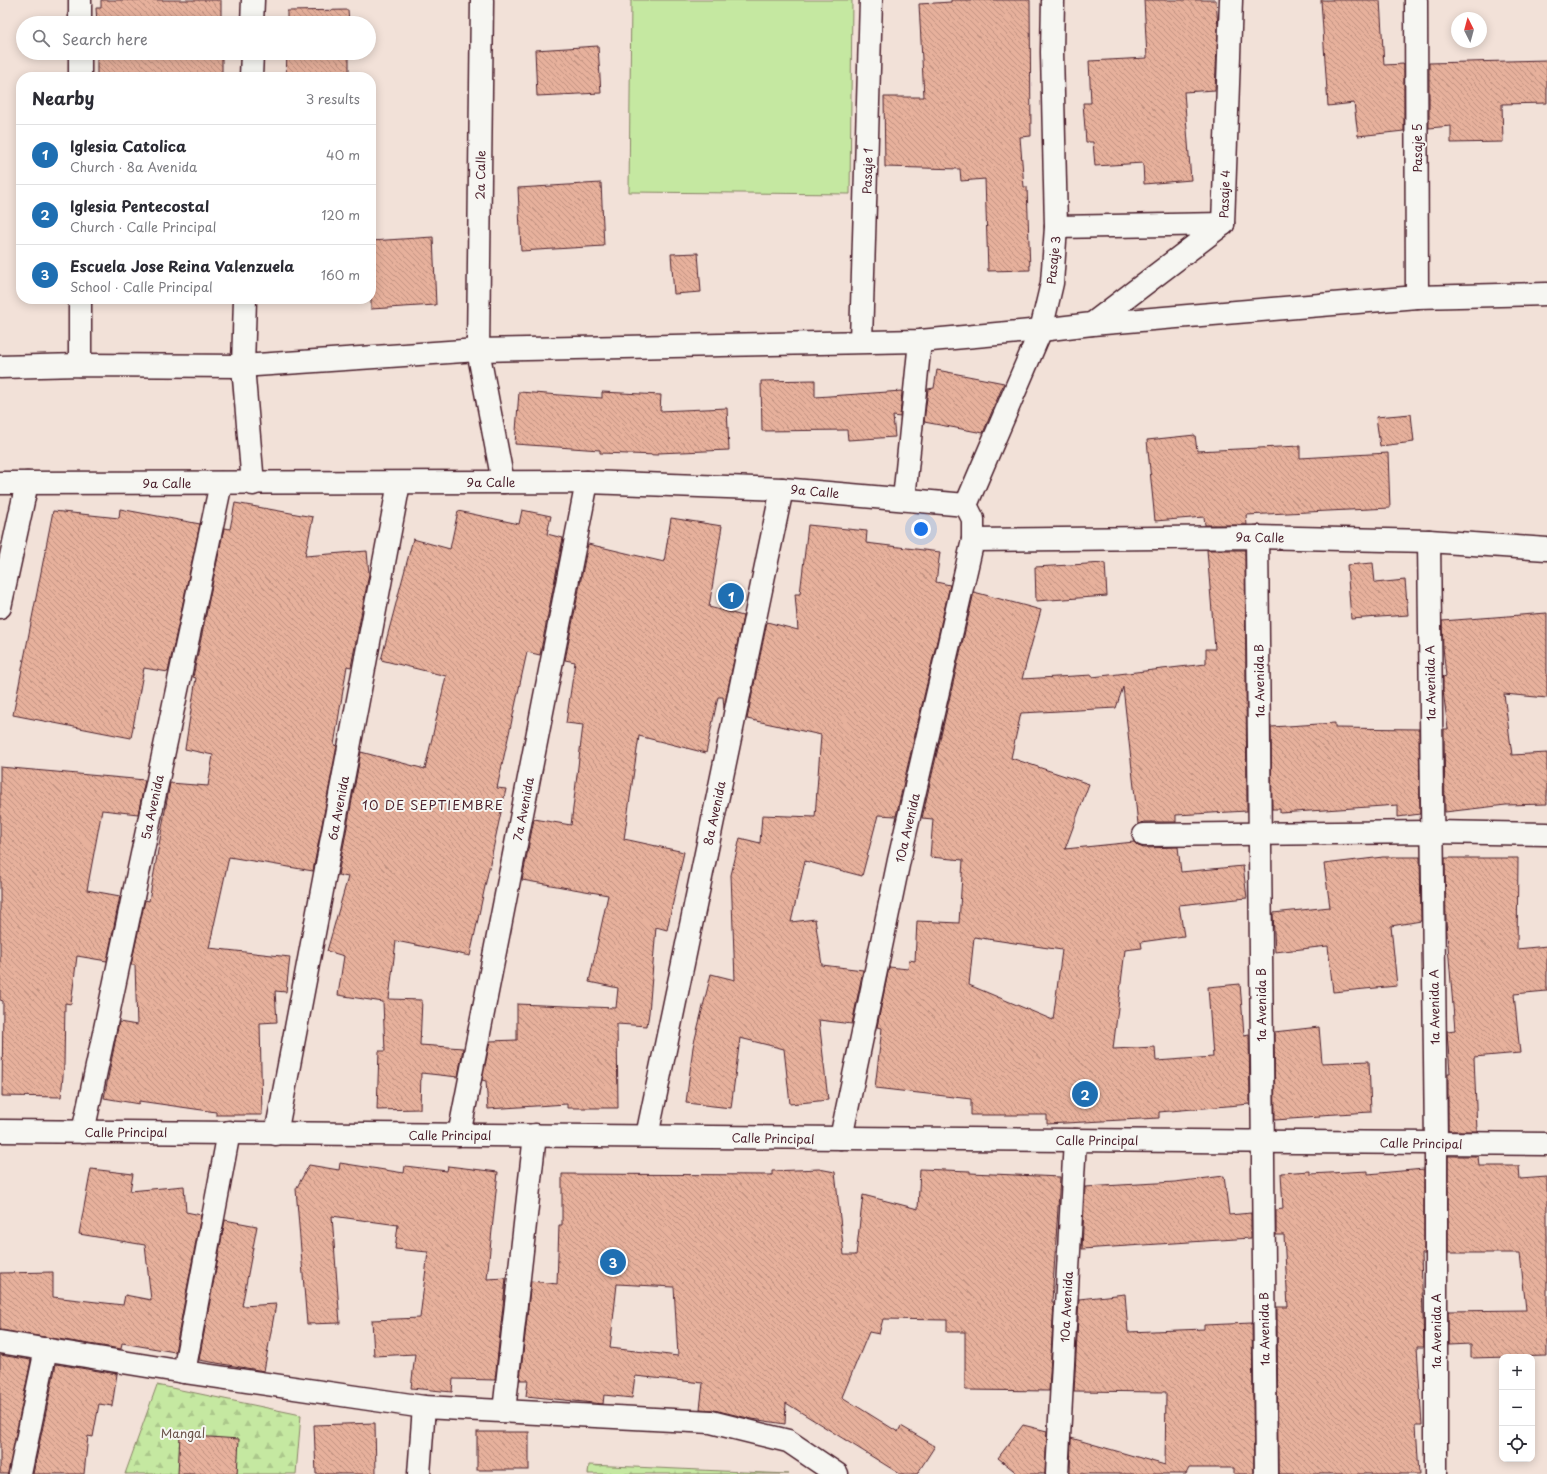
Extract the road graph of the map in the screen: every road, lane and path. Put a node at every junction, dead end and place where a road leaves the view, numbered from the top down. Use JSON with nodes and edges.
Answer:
{"nodes":[{"id":1,"x":80,"y":0,"type":"edge"},
{"id":2,"x":253,"y":0,"type":"edge"},
{"id":3,"x":482,"y":0,"type":"edge"},
{"id":4,"x":871,"y":0,"type":"edge"},
{"id":5,"x":1054,"y":0,"type":"edge"},
{"id":6,"x":1231,"y":0,"type":"edge"},
{"id":7,"x":1416,"y":0,"type":"edge"},
{"id":8,"x":80,"y":16,"type":"edge"},
{"id":9,"x":252,"y":16,"type":"edge"},
{"id":10,"x":80,"y":60,"type":"edge"},
{"id":11,"x":252,"y":60,"type":"edge"},
{"id":12,"x":80,"y":72,"type":"edge"},
{"id":13,"x":251,"y":72,"type":"edge"},
{"id":14,"x":1223,"y":224,"type":"junction"},
{"id":15,"x":1056,"y":227,"type":"junction"},
{"id":16,"x":1547,"y":294,"type":"edge"},
{"id":17,"x":1417,"y":297,"type":"junction"},
{"id":18,"x":80,"y":304,"type":"edge"},
{"id":19,"x":245,"y":304,"type":"edge"},
{"id":20,"x":1092,"y":324,"type":"junction"},
{"id":21,"x":1041,"y":330,"type":"junction"},
{"id":22,"x":861,"y":341,"type":"junction"},
{"id":23,"x":920,"y":341,"type":"junction"},
{"id":24,"x":478,"y":350,"type":"junction"},
{"id":25,"x":80,"y":365,"type":"junction"},
{"id":26,"x":243,"y":366,"type":"junction"},
{"id":27,"x":0,"y":367,"type":"edge"},
{"id":28,"x":503,"y":482,"type":"junction"},
{"id":29,"x":588,"y":482,"type":"junction"},
{"id":30,"x":0,"y":483,"type":"edge"},
{"id":31,"x":27,"y":483,"type":"junction"},
{"id":32,"x":221,"y":483,"type":"junction"},
{"id":33,"x":399,"y":483,"type":"junction"},
{"id":34,"x":253,"y":484,"type":"junction"},
{"id":35,"x":782,"y":489,"type":"junction"},
{"id":36,"x":904,"y":499,"type":"junction"},
{"id":37,"x":971,"y":521,"type":"junction"},
{"id":38,"x":1257,"y":537,"type":"junction"},
{"id":39,"x":1429,"y":541,"type":"junction"},
{"id":40,"x":1547,"y":549,"type":"edge"},
{"id":41,"x":0,"y":608,"type":"edge"},
{"id":42,"x":1432,"y":832,"type":"junction"},
{"id":43,"x":1260,"y":833,"type":"junction"},
{"id":44,"x":1547,"y":834,"type":"edge"},
{"id":45,"x":1144,"y":835,"type":"dead end"},
{"id":46,"x":0,"y":1131,"type":"edge"},
{"id":47,"x":83,"y":1132,"type":"junction"},
{"id":48,"x":229,"y":1132,"type":"junction"},
{"id":49,"x":276,"y":1134,"type":"junction"},
{"id":50,"x":459,"y":1135,"type":"junction"},
{"id":51,"x":535,"y":1135,"type":"junction"},
{"id":52,"x":646,"y":1136,"type":"junction"},
{"id":53,"x":841,"y":1138,"type":"junction"},
{"id":54,"x":1075,"y":1140,"type":"junction"},
{"id":55,"x":1262,"y":1141,"type":"junction"},
{"id":56,"x":1436,"y":1143,"type":"junction"},
{"id":57,"x":1547,"y":1144,"type":"edge"},
{"id":58,"x":0,"y":1342,"type":"edge"},
{"id":59,"x":46,"y":1349,"type":"junction"},
{"id":60,"x":184,"y":1372,"type":"junction"},
{"id":61,"x":424,"y":1407,"type":"junction"},
{"id":62,"x":504,"y":1411,"type":"junction"},
{"id":63,"x":20,"y":1474,"type":"edge"},
{"id":64,"x":420,"y":1474,"type":"edge"},
{"id":65,"x":837,"y":1474,"type":"edge"},
{"id":66,"x":1058,"y":1474,"type":"edge"},
{"id":67,"x":1266,"y":1474,"type":"edge"},
{"id":68,"x":1436,"y":1474,"type":"edge"}],
"edges":[{"from":1,"to":8,"type":"street"},
{"from":2,"to":9,"type":"street"},
{"from":3,"to":24,"type":"street","name":"2a Calle"},
{"from":4,"to":22,"type":"street","name":"Pasaje 1"},
{"from":5,"to":15,"type":"street","name":"Pasaje 3"},
{"from":6,"to":14,"type":"street","name":"Pasaje 4"},
{"from":7,"to":17,"type":"street","name":"Pasaje 5"},
{"from":10,"to":12,"type":"street"},
{"from":11,"to":13,"type":"street"},
{"from":14,"to":15,"type":"street"},
{"from":14,"to":20,"type":"street","name":"Pasaje 4"},
{"from":15,"to":21,"type":"street","name":"Pasaje 3"},
{"from":16,"to":17,"type":"street"},
{"from":17,"to":20,"type":"street"},
{"from":18,"to":25,"type":"street"},
{"from":19,"to":26,"type":"street"},
{"from":20,"to":21,"type":"street"},
{"from":21,"to":23,"type":"street"},
{"from":21,"to":37,"type":"street","name":"Pasaje 3"},
{"from":22,"to":23,"type":"street"},
{"from":22,"to":24,"type":"street"},
{"from":23,"to":36,"type":"street"},
{"from":24,"to":26,"type":"street"},
{"from":24,"to":28,"type":"street","name":"2a Calle"},
{"from":25,"to":26,"type":"street"},
{"from":25,"to":27,"type":"street"},
{"from":26,"to":34,"type":"street"},
{"from":28,"to":29,"type":"street","name":"9a Calle"},
{"from":28,"to":33,"type":"street","name":"9a Calle"},
{"from":29,"to":35,"type":"street","name":"9a Calle"},
{"from":29,"to":50,"type":"street","name":"7a Avenida"},
{"from":30,"to":31,"type":"street","name":"9a Calle"},
{"from":31,"to":32,"type":"street","name":"9a Calle"},
{"from":31,"to":41,"type":"street"},
{"from":32,"to":34,"type":"street","name":"9a Calle"},
{"from":32,"to":47,"type":"street","name":"5a Avenida"},
{"from":33,"to":34,"type":"street","name":"9a Calle"},
{"from":33,"to":49,"type":"street","name":"6a Avenida"},
{"from":35,"to":36,"type":"street","name":"9a Calle"},
{"from":35,"to":52,"type":"street","name":"8a Avenida"},
{"from":36,"to":37,"type":"street","name":"9a Calle"},
{"from":37,"to":38,"type":"street","name":"9a Calle"},
{"from":37,"to":53,"type":"street","name":"10a Avenida"},
{"from":38,"to":39,"type":"street","name":"9a Calle"},
{"from":38,"to":43,"type":"street","name":"1a Avenida B"},
{"from":39,"to":40,"type":"street","name":"9a Calle"},
{"from":39,"to":42,"type":"street","name":"1a Avenida A"},
{"from":42,"to":43,"type":"street"},
{"from":42,"to":44,"type":"street"},
{"from":42,"to":56,"type":"street","name":"1a Avenida A"},
{"from":43,"to":45,"type":"street"},
{"from":43,"to":55,"type":"street","name":"1a Avenida B"},
{"from":46,"to":47,"type":"street","name":"Calle Principal"},
{"from":47,"to":48,"type":"street","name":"Calle Principal"},
{"from":48,"to":49,"type":"street","name":"Calle Principal"},
{"from":48,"to":60,"type":"street"},
{"from":49,"to":50,"type":"street","name":"Calle Principal"},
{"from":50,"to":51,"type":"street","name":"Calle Principal"},
{"from":51,"to":52,"type":"street","name":"Calle Principal"},
{"from":51,"to":62,"type":"street"},
{"from":52,"to":53,"type":"street","name":"Calle Principal"},
{"from":53,"to":54,"type":"street","name":"Calle Principal"},
{"from":54,"to":55,"type":"street","name":"Calle Principal"},
{"from":54,"to":66,"type":"street","name":"10a Avenida"},
{"from":55,"to":56,"type":"street","name":"Calle Principal"},
{"from":55,"to":67,"type":"street","name":"1a Avenida B"},
{"from":56,"to":57,"type":"street","name":"Calle Principal"},
{"from":56,"to":68,"type":"street","name":"1a Avenida A"},
{"from":58,"to":59,"type":"street"},
{"from":59,"to":60,"type":"street"},
{"from":59,"to":63,"type":"street"},
{"from":60,"to":61,"type":"street"},
{"from":61,"to":62,"type":"street"},
{"from":61,"to":64,"type":"street"},
{"from":62,"to":65,"type":"street"}]}
